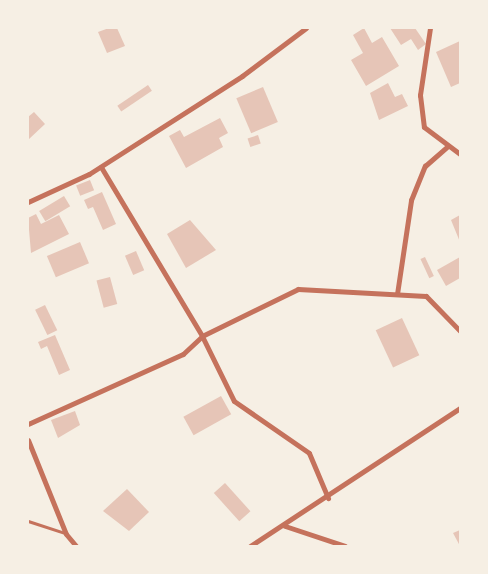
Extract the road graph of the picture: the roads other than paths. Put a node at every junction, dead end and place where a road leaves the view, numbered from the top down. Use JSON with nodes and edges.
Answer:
{"nodes":[{"id":1,"x":306,"y":28,"type":"edge"},
{"id":2,"x":430,"y":28,"type":"edge"},
{"id":3,"x":447,"y":148,"type":"junction"},
{"id":4,"x":460,"y":154,"type":"edge"},
{"id":5,"x":101,"y":167,"type":"junction"},
{"id":6,"x":28,"y":202,"type":"edge"},
{"id":7,"x":397,"y":294,"type":"junction"},
{"id":8,"x":460,"y":331,"type":"edge"},
{"id":9,"x":202,"y":336,"type":"junction"},
{"id":10,"x":460,"y":408,"type":"edge"},
{"id":11,"x":28,"y":424,"type":"edge"},
{"id":12,"x":28,"y":440,"type":"edge"},
{"id":13,"x":328,"y":498,"type":"junction"},
{"id":14,"x":28,"y":521,"type":"edge"},
{"id":15,"x":286,"y":526,"type":"junction"},
{"id":16,"x":66,"y":534,"type":"junction"},
{"id":17,"x":76,"y":546,"type":"edge"},
{"id":18,"x":250,"y":546,"type":"edge"},
{"id":19,"x":345,"y":546,"type":"edge"}],
"edges":[{"from":1,"to":5,"type":"street"},
{"from":2,"to":3,"type":"street"},
{"from":3,"to":4,"type":"street"},
{"from":3,"to":7,"type":"street"},
{"from":5,"to":6,"type":"street"},
{"from":5,"to":9,"type":"street"},
{"from":7,"to":8,"type":"street"},
{"from":7,"to":9,"type":"street"},
{"from":9,"to":11,"type":"street"},
{"from":9,"to":13,"type":"street"},
{"from":10,"to":13,"type":"street"},
{"from":12,"to":16,"type":"street"},
{"from":13,"to":15,"type":"street"},
{"from":14,"to":16,"type":"lane"},
{"from":15,"to":18,"type":"street"},
{"from":15,"to":19,"type":"street"},
{"from":16,"to":17,"type":"street"}]}
